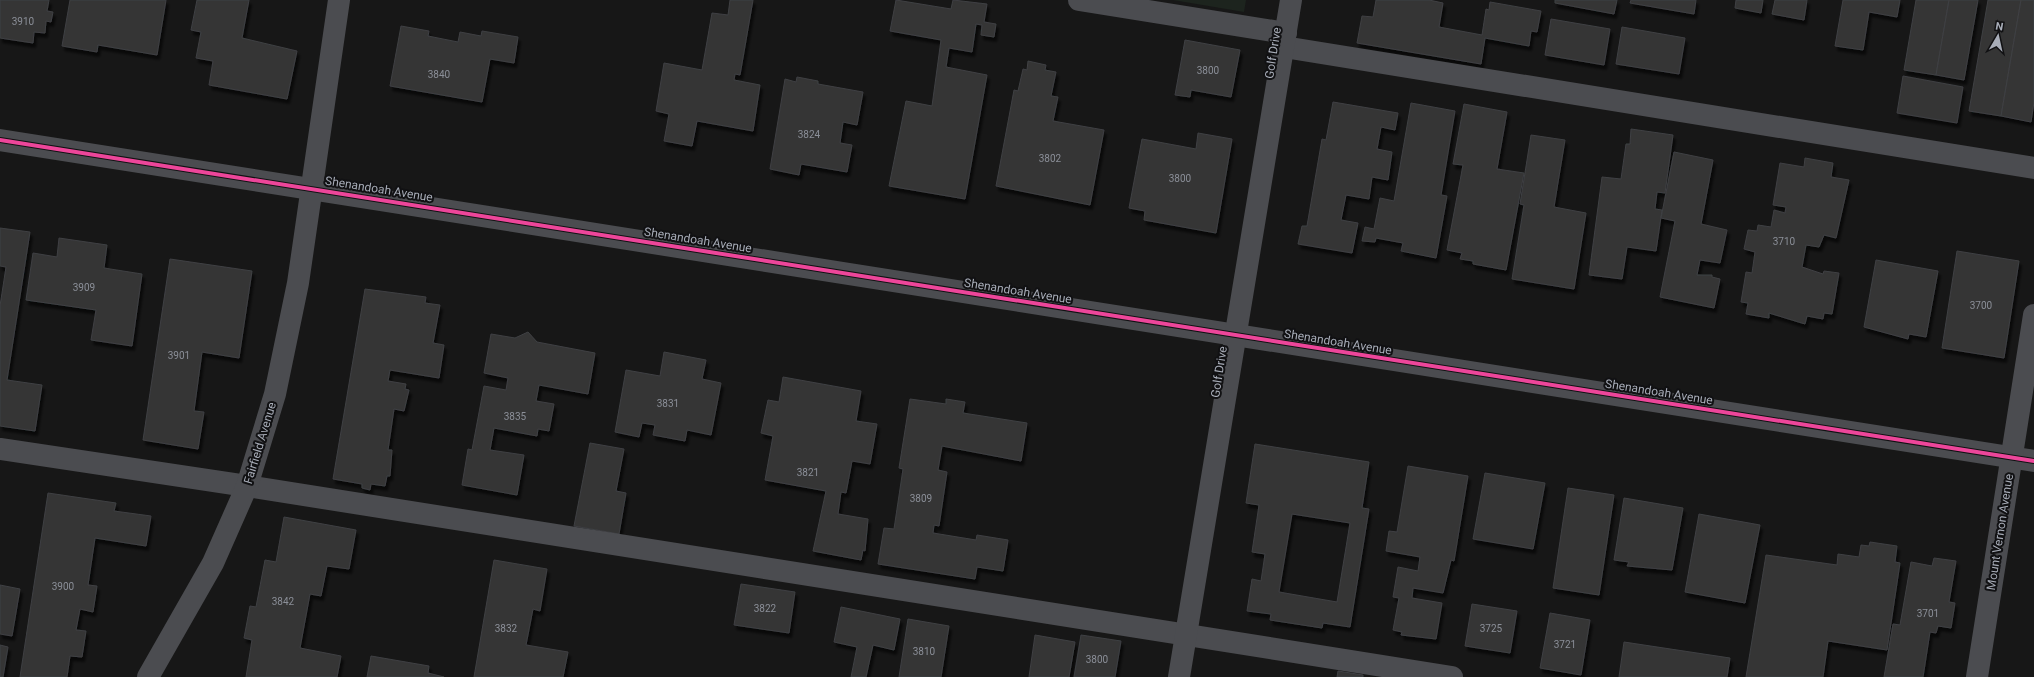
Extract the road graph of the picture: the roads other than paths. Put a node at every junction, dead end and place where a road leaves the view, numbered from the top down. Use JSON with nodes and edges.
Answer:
{"nodes":[{"id":1,"x":339,"y":0,"type":"edge"},
{"id":2,"x":1079,"y":0,"type":"edge"},
{"id":3,"x":1291,"y":0,"type":"edge"},
{"id":4,"x":1285,"y":40,"type":"junction"},
{"id":5,"x":0,"y":140,"type":"edge"},
{"id":6,"x":2034,"y":168,"type":"edge"},
{"id":7,"x":312,"y":189,"type":"junction"},
{"id":8,"x":2034,"y":315,"type":"edge"},
{"id":9,"x":1235,"y":336,"type":"junction"},
{"id":10,"x":0,"y":449,"type":"edge"},
{"id":11,"x":2011,"y":458,"type":"junction"},
{"id":12,"x":2034,"y":461,"type":"edge"},
{"id":13,"x":247,"y":486,"type":"junction"},
{"id":14,"x":1185,"y":635,"type":"junction"},
{"id":15,"x":148,"y":677,"type":"edge"},
{"id":16,"x":1179,"y":677,"type":"edge"},
{"id":17,"x":1452,"y":677,"type":"edge"},
{"id":18,"x":1977,"y":677,"type":"edge"}],
"edges":[{"from":1,"to":7,"type":"street","name":"Fairfield Avenue"},
{"from":2,"to":4,"type":"street"},
{"from":3,"to":4,"type":"street","name":"Golf Drive"},
{"from":4,"to":6,"type":"street"},
{"from":4,"to":9,"type":"street","name":"Golf Drive"},
{"from":5,"to":7,"type":"street","name":"Shenandoah Avenue"},
{"from":7,"to":9,"type":"street","name":"Shenandoah Avenue"},
{"from":7,"to":13,"type":"street","name":"Fairfield Avenue"},
{"from":8,"to":11,"type":"street","name":"Mount Vernon Avenue"},
{"from":9,"to":11,"type":"street","name":"Shenandoah Avenue"},
{"from":9,"to":14,"type":"street","name":"Golf Drive"},
{"from":10,"to":13,"type":"street"},
{"from":11,"to":12,"type":"street","name":"Shenandoah Avenue"},
{"from":11,"to":18,"type":"street","name":"Mount Vernon Avenue"},
{"from":13,"to":14,"type":"street"},
{"from":13,"to":15,"type":"street","name":"Fairfield Avenue"},
{"from":14,"to":16,"type":"street","name":"Golf Drive"},
{"from":14,"to":17,"type":"street"}]}
